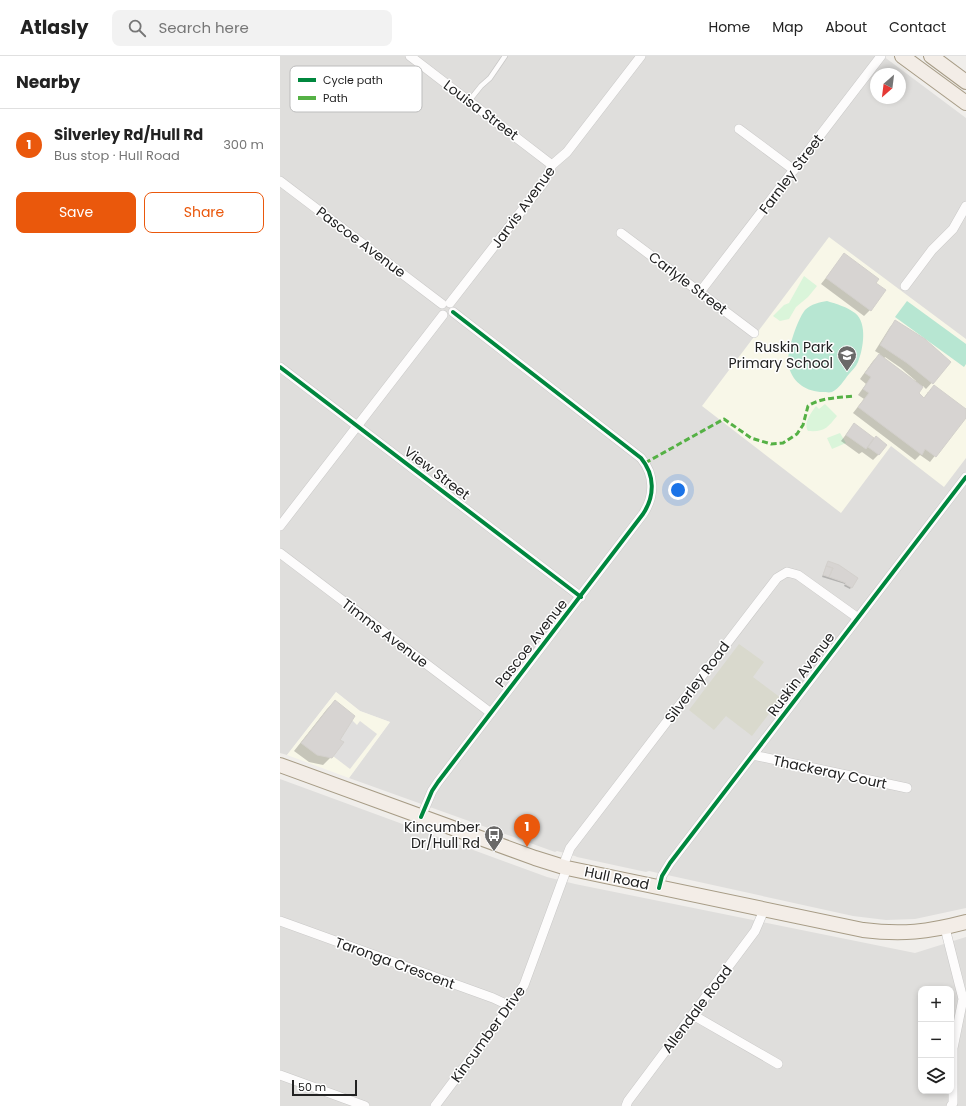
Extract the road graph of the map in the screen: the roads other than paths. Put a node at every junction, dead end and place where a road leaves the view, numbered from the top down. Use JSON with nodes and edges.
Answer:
{"nodes":[{"id":1,"x":410,"y":56,"type":"edge"},
{"id":2,"x":505,"y":56,"type":"edge"},
{"id":3,"x":641,"y":56,"type":"edge"},
{"id":4,"x":882,"y":56,"type":"edge"},
{"id":5,"x":902,"y":56,"type":"edge"},
{"id":6,"x":931,"y":56,"type":"edge"},
{"id":7,"x":966,"y":82,"type":"edge"},
{"id":8,"x":469,"y":101,"type":"junction"},
{"id":9,"x":966,"y":103,"type":"edge"},
{"id":10,"x":740,"y":129,"type":"dead end"},
{"id":11,"x":552,"y":165,"type":"junction"},
{"id":12,"x":794,"y":170,"type":"junction"},
{"id":13,"x":280,"y":181,"type":"edge"},
{"id":14,"x":966,"y":206,"type":"edge"},
{"id":15,"x":621,"y":233,"type":"dead end"},
{"id":16,"x":905,"y":286,"type":"dead end"},
{"id":17,"x":700,"y":292,"type":"junction"},
{"id":18,"x":446,"y":304,"type":"junction"},
{"id":19,"x":453,"y":312,"type":"junction"},
{"id":20,"x":443,"y":315,"type":"junction"},
{"id":21,"x":754,"y":333,"type":"dead end"},
{"id":22,"x":280,"y":367,"type":"edge"},
{"id":23,"x":357,"y":426,"type":"junction"},
{"id":24,"x":966,"y":477,"type":"edge"},
{"id":25,"x":280,"y":526,"type":"edge"},
{"id":26,"x":280,"y":553,"type":"edge"},
{"id":27,"x":581,"y":597,"type":"junction"},
{"id":28,"x":858,"y":618,"type":"junction"},
{"id":29,"x":491,"y":713,"type":"junction"},
{"id":30,"x":753,"y":755,"type":"junction"},
{"id":31,"x":280,"y":765,"type":"edge"},
{"id":32,"x":907,"y":788,"type":"dead end"},
{"id":33,"x":421,"y":817,"type":"junction"},
{"id":34,"x":565,"y":867,"type":"junction"},
{"id":35,"x":659,"y":888,"type":"junction"},
{"id":36,"x":764,"y":910,"type":"junction"},
{"id":37,"x":280,"y":921,"type":"edge"},
{"id":38,"x":966,"y":922,"type":"edge"},
{"id":39,"x":945,"y":928,"type":"junction"},
{"id":40,"x":510,"y":1006,"type":"junction"},
{"id":41,"x":693,"y":1015,"type":"junction"},
{"id":42,"x":778,"y":1064,"type":"dead end"},
{"id":43,"x":280,"y":1076,"type":"edge"},
{"id":44,"x":366,"y":1106,"type":"edge"},
{"id":45,"x":435,"y":1106,"type":"edge"},
{"id":46,"x":626,"y":1106,"type":"edge"},
{"id":47,"x":951,"y":1106,"type":"edge"}],
"edges":[{"from":1,"to":8,"type":"street","name":"Louisa Street"},
{"from":2,"to":8,"type":"lane"},
{"from":3,"to":11,"type":"street","name":"Jarvis Avenue"},
{"from":4,"to":12,"type":"street","name":"Farnley Street"},
{"from":5,"to":9,"type":"main road"},
{"from":6,"to":7,"type":"main road"},
{"from":8,"to":11,"type":"street","name":"Louisa Street"},
{"from":10,"to":12,"type":"street"},
{"from":11,"to":18,"type":"street","name":"Jarvis Avenue"},
{"from":12,"to":17,"type":"street","name":"Farnley Street"},
{"from":13,"to":18,"type":"street","name":"Pascoe Avenue"},
{"from":14,"to":16,"type":"street"},
{"from":15,"to":17,"type":"street","name":"Carlyle Street"},
{"from":17,"to":21,"type":"street","name":"Carlyle Street"},
{"from":18,"to":19,"type":"street"},
{"from":18,"to":20,"type":"street"},
{"from":19,"to":20,"type":"street"},
{"from":19,"to":27,"type":"street","name":"Pascoe Avenue"},
{"from":20,"to":23,"type":"street"},
{"from":22,"to":23,"type":"street","name":"View Street"},
{"from":23,"to":25,"type":"street"},
{"from":23,"to":27,"type":"street","name":"View Street"},
{"from":24,"to":28,"type":"street","name":"Ruskin Avenue"},
{"from":26,"to":29,"type":"street","name":"Timms Avenue"},
{"from":27,"to":29,"type":"street","name":"Pascoe Avenue"},
{"from":28,"to":30,"type":"street","name":"Ruskin Avenue"},
{"from":28,"to":34,"type":"street","name":"Silverley Road"},
{"from":29,"to":33,"type":"street","name":"Pascoe Avenue"},
{"from":30,"to":32,"type":"street","name":"Thackeray Court"},
{"from":30,"to":35,"type":"street","name":"Ruskin Avenue"},
{"from":31,"to":33,"type":"main road","name":"Hull Road"},
{"from":33,"to":34,"type":"main road","name":"Hull Road"},
{"from":34,"to":35,"type":"main road","name":"Hull Road"},
{"from":34,"to":40,"type":"street","name":"Kincumber Drive"},
{"from":35,"to":36,"type":"main road","name":"Hull Road"},
{"from":36,"to":39,"type":"main road","name":"Hull Road"},
{"from":36,"to":41,"type":"street","name":"Allendale Road"},
{"from":37,"to":40,"type":"street","name":"Taronga Crescent"},
{"from":38,"to":39,"type":"main road","name":"Hull Road"},
{"from":39,"to":47,"type":"street"},
{"from":40,"to":45,"type":"street","name":"Kincumber Drive"},
{"from":41,"to":42,"type":"street"},
{"from":41,"to":46,"type":"street","name":"Allendale Road"},
{"from":43,"to":44,"type":"street"}]}
